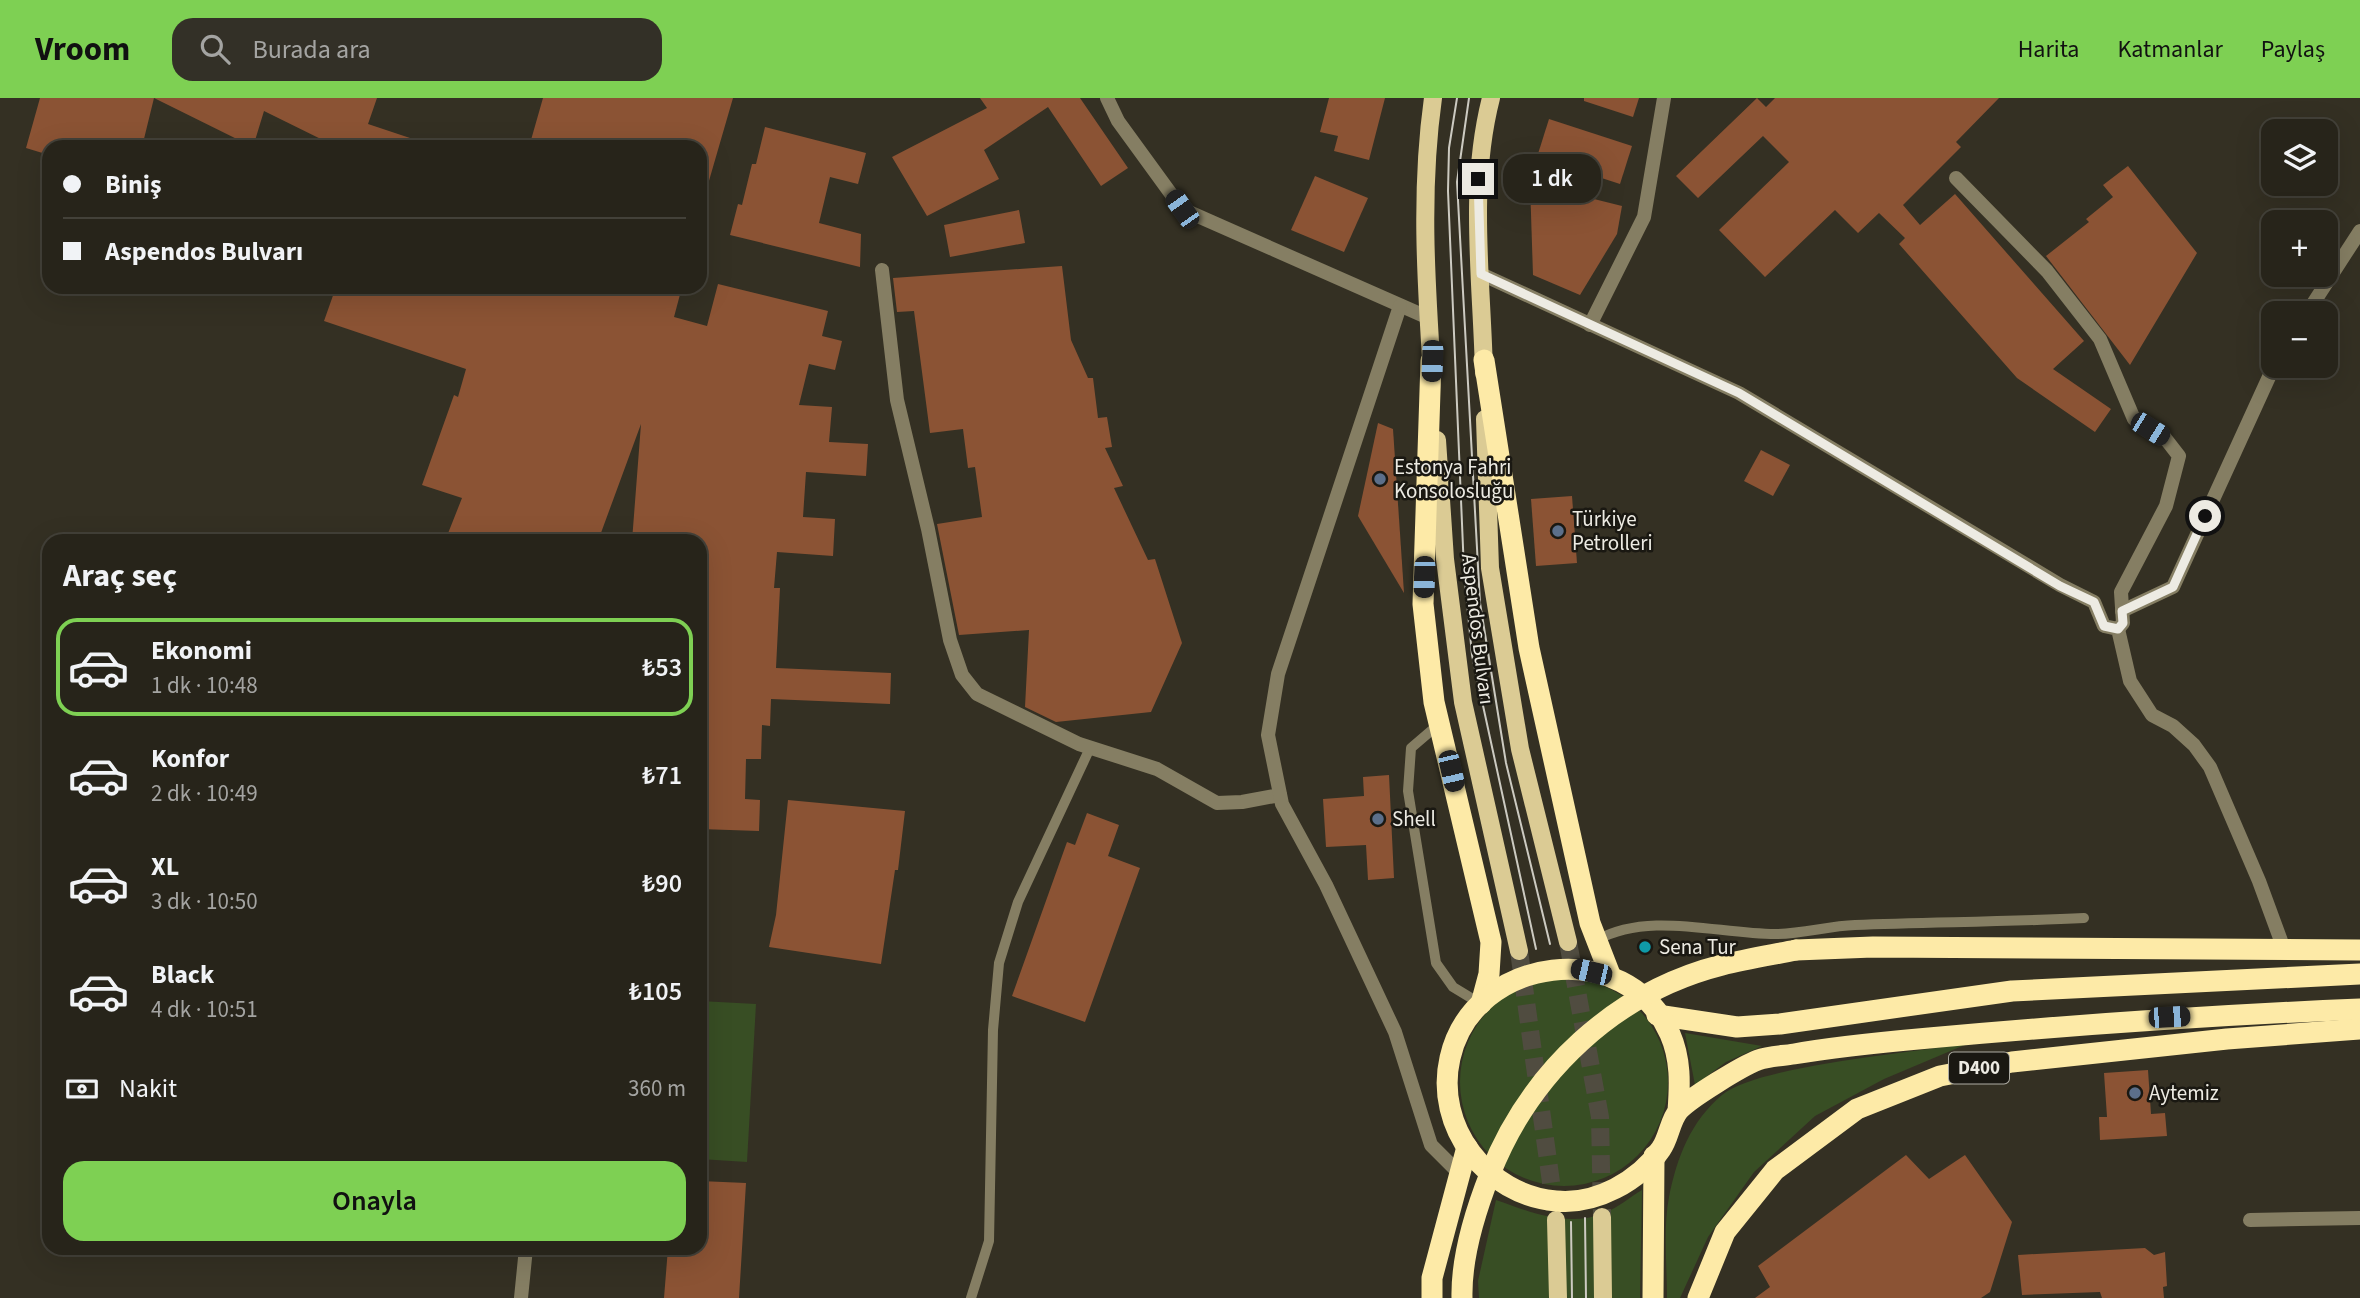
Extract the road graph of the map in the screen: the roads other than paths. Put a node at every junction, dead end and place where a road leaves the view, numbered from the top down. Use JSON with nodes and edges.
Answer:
{"nodes":[{"id":1,"x":1107,"y":98,"type":"edge"},
{"id":2,"x":1433,"y":98,"type":"edge"},
{"id":3,"x":1491,"y":98,"type":"edge"},
{"id":4,"x":1664,"y":98,"type":"edge"},
{"id":5,"x":1956,"y":178,"type":"dead end"},
{"id":6,"x":2360,"y":231,"type":"edge"},
{"id":7,"x":882,"y":270,"type":"dead end"},
{"id":8,"x":1481,"y":274,"type":"junction"},
{"id":9,"x":2315,"y":301,"type":"edge"},
{"id":10,"x":1400,"y":306,"type":"junction"},
{"id":11,"x":1429,"y":318,"type":"junction"},
{"id":12,"x":1590,"y":325,"type":"junction"},
{"id":13,"x":1484,"y":360,"type":"junction"},
{"id":14,"x":1432,"y":361,"type":"junction"},
{"id":15,"x":2269,"y":378,"type":"edge"},
{"id":16,"x":2122,"y":611,"type":"junction"},
{"id":17,"x":2118,"y":629,"type":"junction"},
{"id":18,"x":1440,"y":724,"type":"junction"},
{"id":19,"x":1090,"y":748,"type":"junction"},
{"id":20,"x":1280,"y":795,"type":"junction"},
{"id":21,"x":2084,"y":918,"type":"dead end"},
{"id":22,"x":1597,"y":940,"type":"junction"},
{"id":23,"x":1568,"y":942,"type":"tunnel mouth"},
{"id":24,"x":2284,"y":949,"type":"junction"},
{"id":25,"x":2360,"y":950,"type":"edge"},
{"id":26,"x":1519,"y":951,"type":"tunnel mouth"},
{"id":27,"x":2360,"y":974,"type":"edge"},
{"id":28,"x":1611,"y":977,"type":"junction"},
{"id":29,"x":1481,"y":1004,"type":"junction"},
{"id":30,"x":2360,"y":1009,"type":"edge"},
{"id":31,"x":1657,"y":1015,"type":"junction"},
{"id":32,"x":2360,"y":1029,"type":"edge"},
{"id":33,"x":1678,"y":1111,"type":"junction"},
{"id":34,"x":1467,"y":1147,"type":"junction"},
{"id":35,"x":1654,"y":1156,"type":"junction"},
{"id":36,"x":1460,"y":1174,"type":"junction"},
{"id":37,"x":1602,"y":1217,"type":"tunnel mouth"},
{"id":38,"x":2360,"y":1218,"type":"edge"},
{"id":39,"x":1556,"y":1220,"type":"tunnel mouth"},
{"id":40,"x":2250,"y":1220,"type":"dead end"},
{"id":41,"x":525,"y":1255,"type":"edge"},
{"id":42,"x":521,"y":1298,"type":"edge"},
{"id":43,"x":971,"y":1298,"type":"edge"},
{"id":44,"x":1432,"y":1298,"type":"edge"},
{"id":45,"x":1462,"y":1298,"type":"edge"},
{"id":46,"x":1558,"y":1298,"type":"edge"},
{"id":47,"x":1603,"y":1298,"type":"edge"},
{"id":48,"x":1653,"y":1298,"type":"edge"},
{"id":49,"x":1698,"y":1298,"type":"edge"}],
"edges":[{"from":1,"to":10,"type":"street"},
{"from":2,"to":11,"type":"main road","name":"Aspendos Bulvarı"},
{"from":3,"to":8,"type":"main road","name":"Aspendos Bulvarı"},
{"from":4,"to":12,"type":"street"},
{"from":5,"to":16,"type":"street"},
{"from":6,"to":9,"type":"street"},
{"from":7,"to":19,"type":"street"},
{"from":8,"to":12,"type":"street"},
{"from":8,"to":13,"type":"main road","name":"Aspendos Bulvarı"},
{"from":10,"to":11,"type":"street"},
{"from":10,"to":20,"type":"street"},
{"from":11,"to":14,"type":"main road","name":"Aspendos Bulvarı"},
{"from":12,"to":17,"type":"street"},
{"from":13,"to":22,"type":"highway"},
{"from":13,"to":23,"type":"main road","name":"Aspendos Bulvarı"},
{"from":14,"to":18,"type":"highway"},
{"from":14,"to":26,"type":"main road","name":"Aspendos Bulvarı"},
{"from":15,"to":16,"type":"street"},
{"from":16,"to":17,"type":"street"},
{"from":17,"to":24,"type":"street"},
{"from":18,"to":29,"type":"highway"},
{"from":18,"to":29,"type":"lane"},
{"from":19,"to":20,"type":"street"},
{"from":19,"to":43,"type":"lane"},
{"from":20,"to":36,"type":"street"},
{"from":21,"to":22,"type":"lane"},
{"from":22,"to":28,"type":"highway"},
{"from":24,"to":25,"type":"highway"},
{"from":24,"to":45,"type":"highway","bridge":true},
{"from":27,"to":31,"type":"highway"},
{"from":28,"to":29,"type":"highway"},
{"from":28,"to":31,"type":"highway"},
{"from":29,"to":34,"type":"highway"},
{"from":30,"to":33,"type":"highway"},
{"from":31,"to":33,"type":"highway"},
{"from":32,"to":49,"type":"highway","number":"D400"},
{"from":33,"to":35,"type":"highway"},
{"from":34,"to":35,"type":"highway"},
{"from":34,"to":36,"type":"highway"},
{"from":35,"to":48,"type":"highway"},
{"from":36,"to":44,"type":"highway"},
{"from":37,"to":47,"type":"main road"},
{"from":38,"to":40,"type":"street"},
{"from":39,"to":46,"type":"main road"},
{"from":41,"to":42,"type":"street"}]}
